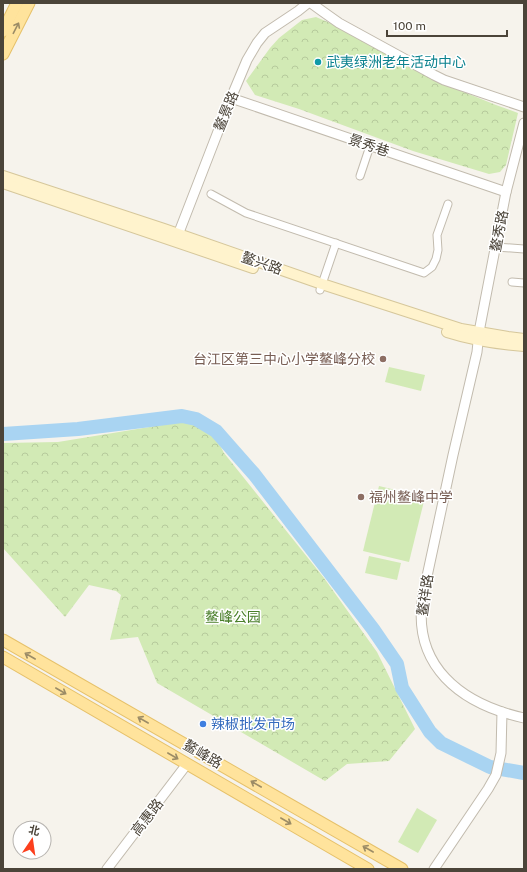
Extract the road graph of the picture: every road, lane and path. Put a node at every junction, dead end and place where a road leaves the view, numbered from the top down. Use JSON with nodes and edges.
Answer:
{"nodes":[{"id":1,"x":17,"y":3,"type":"edge"},
{"id":2,"x":29,"y":3,"type":"edge"},
{"id":3,"x":308,"y":3,"type":"edge"},
{"id":4,"x":311,"y":3,"type":"edge"},
{"id":5,"x":3,"y":31,"type":"edge"},
{"id":6,"x":3,"y":54,"type":"edge"},
{"id":7,"x":231,"y":98,"type":"junction"},
{"id":8,"x":524,"y":107,"type":"edge"},
{"id":9,"x":524,"y":123,"type":"edge"},
{"id":10,"x":370,"y":146,"type":"junction"},
{"id":11,"x":3,"y":176,"type":"edge"},
{"id":12,"x":360,"y":176,"type":"dead end"},
{"id":13,"x":3,"y":183,"type":"edge"},
{"id":14,"x":506,"y":192,"type":"junction"},
{"id":15,"x":211,"y":194,"type":"dead end"},
{"id":16,"x":448,"y":204,"type":"dead end"},
{"id":17,"x":177,"y":238,"type":"junction"},
{"id":18,"x":336,"y":243,"type":"junction"},
{"id":19,"x":496,"y":247,"type":"junction"},
{"id":20,"x":524,"y":249,"type":"edge"},
{"id":21,"x":512,"y":282,"type":"dead end"},
{"id":22,"x":524,"y":283,"type":"edge"},
{"id":23,"x":321,"y":287,"type":"junction"},
{"id":24,"x":478,"y":336,"type":"junction"},
{"id":25,"x":524,"y":339,"type":"edge"},
{"id":26,"x":524,"y":346,"type":"edge"},
{"id":27,"x":3,"y":640,"type":"edge"},
{"id":28,"x":3,"y":657,"type":"edge"},
{"id":29,"x":502,"y":712,"type":"junction"},
{"id":30,"x":524,"y":718,"type":"edge"},
{"id":31,"x":187,"y":764,"type":"junction"},
{"id":32,"x":107,"y":869,"type":"edge"},
{"id":33,"x":368,"y":869,"type":"edge"},
{"id":34,"x":402,"y":869,"type":"edge"},
{"id":35,"x":434,"y":869,"type":"edge"}],
"edges":[{"from":1,"to":5,"type":"main road"},
{"from":6,"to":2,"type":"main road","one_way":true},
{"from":3,"to":7,"type":"street","name":"鳌景路"},
{"from":4,"to":8,"type":"street"},
{"from":7,"to":10,"type":"street","name":"景秀巷"},
{"from":7,"to":17,"type":"street","name":"鳌景路"},
{"from":9,"to":14,"type":"street","name":"鳌秀路"},
{"from":10,"to":12,"type":"street"},
{"from":10,"to":14,"type":"street","name":"景秀巷"},
{"from":11,"to":17,"type":"main road","name":"鳌兴路"},
{"from":13,"to":17,"type":"main road","name":"鳌兴路"},
{"from":14,"to":19,"type":"street","name":"鳌秀路"},
{"from":15,"to":18,"type":"street"},
{"from":16,"to":18,"type":"street"},
{"from":17,"to":23,"type":"main road","name":"鳌兴路"},
{"from":18,"to":23,"type":"street"},
{"from":19,"to":20,"type":"street"},
{"from":19,"to":24,"type":"street","name":"鳌秀路"},
{"from":21,"to":22,"type":"street"},
{"from":23,"to":24,"type":"main road","name":"鳌兴路"},
{"from":24,"to":25,"type":"main road","name":"鳌兴路"},
{"from":24,"to":26,"type":"main road","name":"鳌兴路"},
{"from":24,"to":29,"type":"street","name":"鳌祥路"},
{"from":34,"to":27,"type":"main road","name":"鳌峰路","one_way":true},
{"from":28,"to":31,"type":"main road","name":"鳌峰路","one_way":true},
{"from":29,"to":30,"type":"street","name":"鳌祥路"},
{"from":29,"to":35,"type":"street"},
{"from":31,"to":32,"type":"street","name":"高惠路"},
{"from":31,"to":33,"type":"main road","name":"鳌峰路","one_way":true}]}
